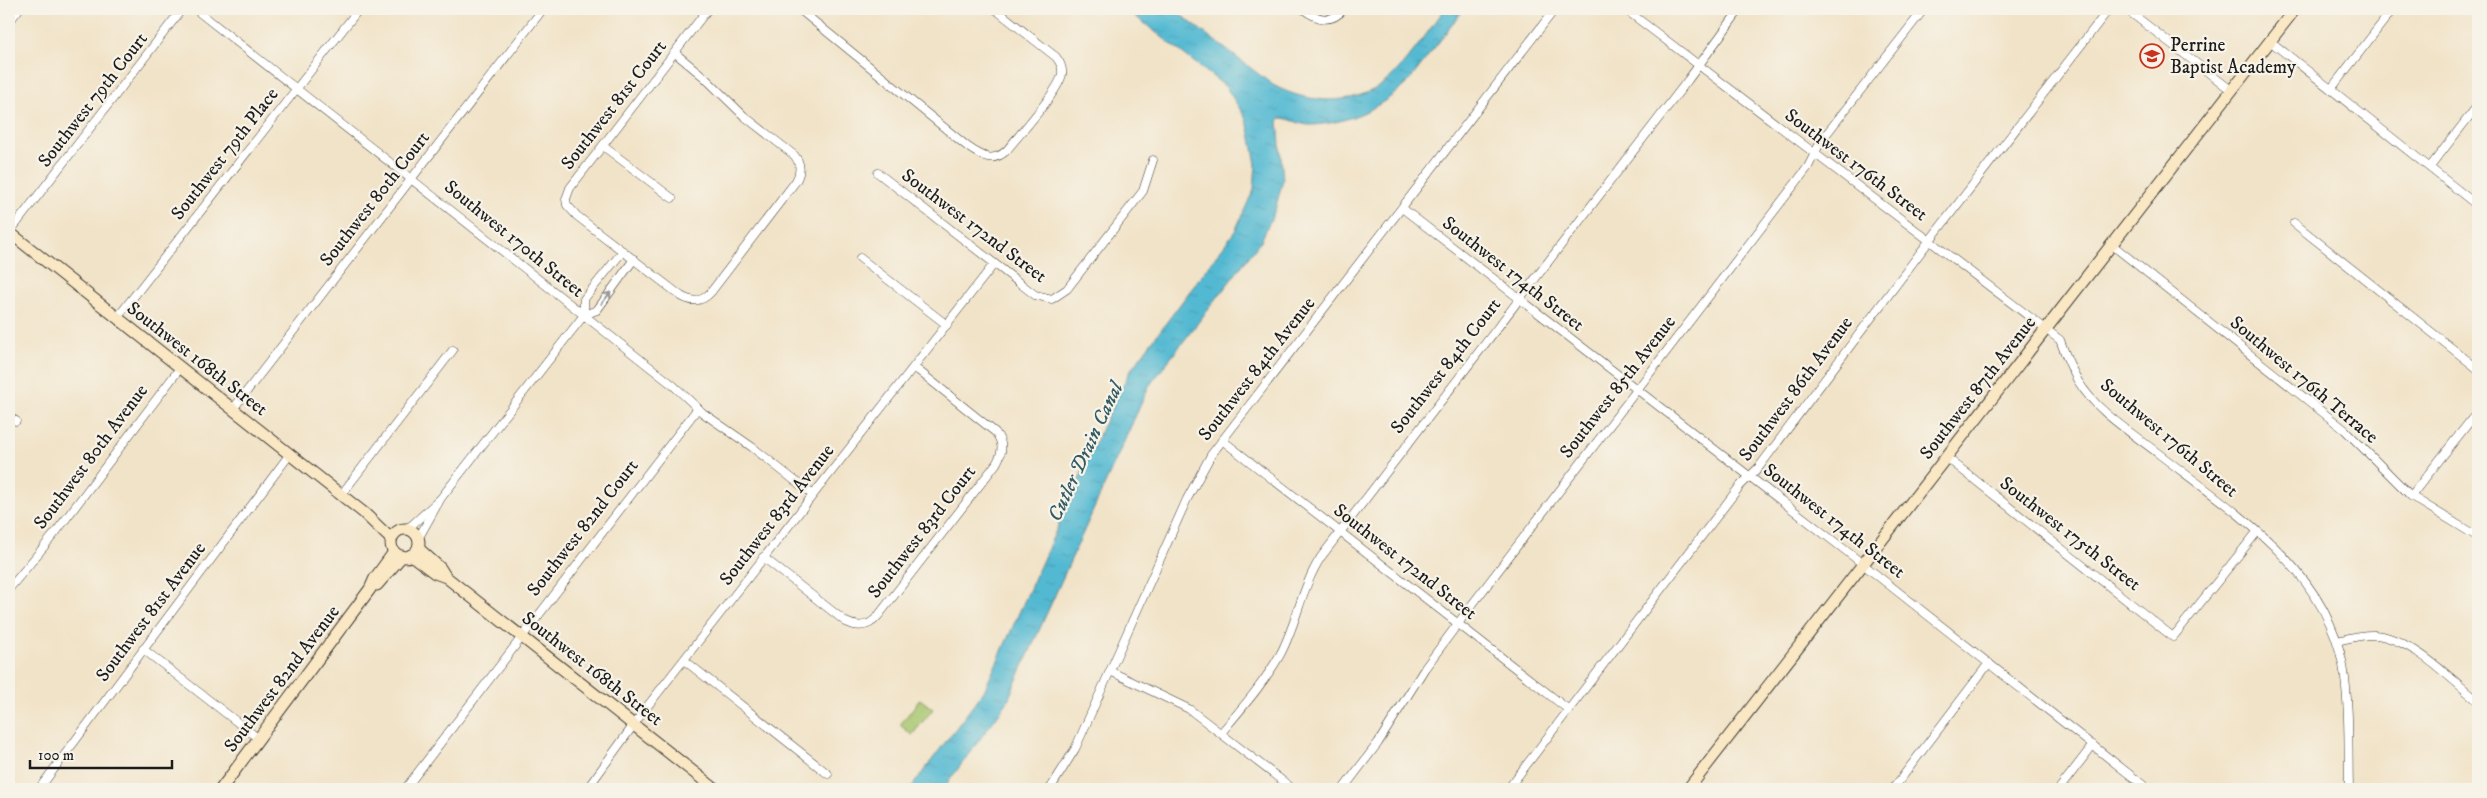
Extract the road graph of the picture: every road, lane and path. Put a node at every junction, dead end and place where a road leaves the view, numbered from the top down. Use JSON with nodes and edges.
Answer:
{"nodes":[{"id":1,"x":19,"y":9,"type":"edge"},
{"id":2,"x":182,"y":9,"type":"edge"},
{"id":3,"x":195,"y":9,"type":"edge"},
{"id":4,"x":359,"y":9,"type":"edge"},
{"id":5,"x":543,"y":9,"type":"edge"},
{"id":6,"x":708,"y":9,"type":"edge"},
{"id":7,"x":799,"y":9,"type":"edge"},
{"id":8,"x":995,"y":9,"type":"edge"},
{"id":9,"x":1304,"y":9,"type":"edge"},
{"id":10,"x":1344,"y":9,"type":"edge"},
{"id":11,"x":1555,"y":9,"type":"edge"},
{"id":12,"x":1625,"y":9,"type":"edge"},
{"id":13,"x":1740,"y":9,"type":"edge"},
{"id":14,"x":1924,"y":9,"type":"edge"},
{"id":15,"x":2109,"y":9,"type":"edge"},
{"id":16,"x":2126,"y":9,"type":"edge"},
{"id":17,"x":2295,"y":9,"type":"edge"},
{"id":18,"x":2393,"y":9,"type":"edge"},
{"id":19,"x":9,"y":22,"type":"edge"},
{"id":20,"x":2270,"y":40,"type":"junction"},
{"id":21,"x":675,"y":53,"type":"junction"},
{"id":22,"x":1698,"y":65,"type":"junction"},
{"id":23,"x":297,"y":89,"type":"junction"},
{"id":24,"x":2331,"y":89,"type":"junction"},
{"id":25,"x":2231,"y":90,"type":"junction"},
{"id":26,"x":2478,"y":105,"type":"edge"},
{"id":27,"x":603,"y":146,"type":"junction"},
{"id":28,"x":1814,"y":154,"type":"junction"},
{"id":29,"x":1153,"y":160,"type":"dead end"},
{"id":30,"x":2430,"y":167,"type":"junction"},
{"id":31,"x":878,"y":173,"type":"dead end"},
{"id":32,"x":412,"y":179,"type":"junction"},
{"id":33,"x":672,"y":198,"type":"dead end"},
{"id":34,"x":2478,"y":206,"type":"edge"},
{"id":35,"x":1402,"y":208,"type":"junction"},
{"id":36,"x":2294,"y":223,"type":"dead end"},
{"id":37,"x":9,"y":233,"type":"edge"},
{"id":38,"x":1929,"y":241,"type":"junction"},
{"id":39,"x":2111,"y":244,"type":"junction"},
{"id":40,"x":623,"y":251,"type":"junction"},
{"id":41,"x":860,"y":258,"type":"dead end"},
{"id":42,"x":634,"y":259,"type":"junction"},
{"id":43,"x":994,"y":264,"type":"junction"},
{"id":44,"x":1518,"y":299,"type":"junction"},
{"id":45,"x":584,"y":315,"type":"junction"},
{"id":46,"x":118,"y":318,"type":"junction"},
{"id":47,"x":946,"y":325,"type":"junction"},
{"id":48,"x":2046,"y":329,"type":"junction"},
{"id":49,"x":454,"y":350,"type":"dead end"},
{"id":50,"x":914,"y":366,"type":"junction"},
{"id":51,"x":180,"y":368,"type":"junction"},
{"id":52,"x":2478,"y":369,"type":"edge"},
{"id":53,"x":1637,"y":389,"type":"junction"},
{"id":54,"x":698,"y":408,"type":"junction"},
{"id":55,"x":233,"y":409,"type":"junction"},
{"id":56,"x":2478,"y":411,"type":"edge"},
{"id":57,"x":1222,"y":440,"type":"junction"},
{"id":58,"x":290,"y":454,"type":"junction"},
{"id":59,"x":1946,"y":457,"type":"junction"},
{"id":60,"x":1750,"y":476,"type":"junction"},
{"id":61,"x":342,"y":495,"type":"junction"},
{"id":62,"x":813,"y":495,"type":"junction"},
{"id":63,"x":2411,"y":496,"type":"junction"},
{"id":64,"x":441,"y":498,"type":"junction"},
{"id":65,"x":1340,"y":532,"type":"junction"},
{"id":66,"x":2257,"y":532,"type":"junction"},
{"id":67,"x":397,"y":533,"type":"junction"},
{"id":68,"x":2478,"y":536,"type":"edge"},
{"id":69,"x":408,"y":550,"type":"junction"},
{"id":70,"x":763,"y":557,"type":"junction"},
{"id":71,"x":1863,"y":565,"type":"junction"},
{"id":72,"x":9,"y":589,"type":"edge"},
{"id":73,"x":1458,"y":624,"type":"junction"},
{"id":74,"x":521,"y":636,"type":"junction"},
{"id":75,"x":2337,"y":641,"type":"junction"},
{"id":76,"x":143,"y":649,"type":"junction"},
{"id":77,"x":684,"y":660,"type":"junction"},
{"id":78,"x":1989,"y":663,"type":"junction"},
{"id":79,"x":1110,"y":671,"type":"junction"},
{"id":80,"x":2478,"y":702,"type":"edge"},
{"id":81,"x":1569,"y":710,"type":"junction"},
{"id":82,"x":634,"y":725,"type":"junction"},
{"id":83,"x":1221,"y":733,"type":"junction"},
{"id":84,"x":258,"y":739,"type":"junction"},
{"id":85,"x":2092,"y":745,"type":"junction"},
{"id":86,"x":828,"y":774,"type":"dead end"},
{"id":87,"x":39,"y":789,"type":"edge"},
{"id":88,"x":221,"y":789,"type":"edge"},
{"id":89,"x":405,"y":789,"type":"edge"},
{"id":90,"x":587,"y":789,"type":"edge"},
{"id":91,"x":715,"y":789,"type":"edge"},
{"id":92,"x":1050,"y":789,"type":"edge"},
{"id":93,"x":1292,"y":789,"type":"edge"},
{"id":94,"x":1342,"y":789,"type":"edge"},
{"id":95,"x":1508,"y":789,"type":"edge"},
{"id":96,"x":1688,"y":789,"type":"edge"},
{"id":97,"x":1893,"y":789,"type":"edge"},
{"id":98,"x":2059,"y":789,"type":"edge"},
{"id":99,"x":2148,"y":789,"type":"edge"},
{"id":100,"x":2349,"y":789,"type":"edge"}],
"edges":[{"from":1,"to":19,"type":"street"},
{"from":2,"to":37,"type":"street","name":"Southwest 79th Court"},
{"from":3,"to":23,"type":"street","name":"Southwest 170th Street"},
{"from":4,"to":23,"type":"street","name":"Southwest 79th Place"},
{"from":5,"to":32,"type":"street","name":"Southwest 80th Court"},
{"from":6,"to":21,"type":"street","name":"Southwest 81st Court"},
{"from":7,"to":8,"type":"street"},
{"from":9,"to":10,"type":"street"},
{"from":11,"to":35,"type":"street","name":"Southwest 84th Avenue"},
{"from":12,"to":22,"type":"street","name":"Southwest 176th Street"},
{"from":13,"to":22,"type":"street","name":"Southwest 84th Court"},
{"from":14,"to":28,"type":"street","name":"Southwest 85th Avenue"},
{"from":15,"to":38,"type":"street","name":"Southwest 86th Avenue"},
{"from":16,"to":25,"type":"street"},
{"from":17,"to":20,"type":"street","name":"Southwest 87th Avenue"},
{"from":18,"to":24,"type":"street"},
{"from":20,"to":24,"type":"street"},
{"from":20,"to":25,"type":"street","name":"Southwest 87th Avenue"},
{"from":21,"to":27,"type":"street","name":"Southwest 81st Court"},
{"from":21,"to":42,"type":"street"},
{"from":22,"to":28,"type":"street","name":"Southwest 176th Street"},
{"from":22,"to":44,"type":"street","name":"Southwest 84th Court"},
{"from":23,"to":32,"type":"street","name":"Southwest 170th Street"},
{"from":23,"to":46,"type":"street","name":"Southwest 79th Place"},
{"from":24,"to":30,"type":"street"},
{"from":25,"to":39,"type":"street","name":"Southwest 87th Avenue"},
{"from":26,"to":30,"type":"street"},
{"from":27,"to":33,"type":"street"},
{"from":27,"to":40,"type":"street","name":"Southwest 81st Court"},
{"from":28,"to":38,"type":"street","name":"Southwest 176th Street"},
{"from":28,"to":53,"type":"street","name":"Southwest 85th Avenue"},
{"from":29,"to":43,"type":"street","name":"Southwest 172nd Street"},
{"from":30,"to":34,"type":"street"},
{"from":31,"to":43,"type":"street","name":"Southwest 172nd Street"},
{"from":32,"to":45,"type":"street","name":"Southwest 170th Street"},
{"from":32,"to":55,"type":"street","name":"Southwest 80th Court"},
{"from":35,"to":44,"type":"street","name":"Southwest 174th Street"},
{"from":35,"to":57,"type":"street","name":"Southwest 84th Avenue"},
{"from":36,"to":52,"type":"street"},
{"from":37,"to":46,"type":"street","name":"Southwest 168th Street"},
{"from":38,"to":48,"type":"street","name":"Southwest 176th Street"},
{"from":38,"to":60,"type":"street","name":"Southwest 86th Avenue"},
{"from":39,"to":48,"type":"street","name":"Southwest 87th Avenue"},
{"from":39,"to":63,"type":"street","name":"Southwest 176th Terrace"},
{"from":40,"to":42,"type":"street"},
{"from":40,"to":45,"type":"street","name":"Southwest 82nd Avenue"},
{"from":41,"to":47,"type":"street"},
{"from":45,"to":42,"type":"street","name":"Southwest 82nd Avenue","one_way":true},
{"from":43,"to":47,"type":"street","name":"Southwest 83rd Avenue"},
{"from":44,"to":53,"type":"street","name":"Southwest 174th Street"},
{"from":44,"to":65,"type":"street","name":"Southwest 84th Court"},
{"from":45,"to":54,"type":"street","name":"Southwest 170th Street"},
{"from":45,"to":64,"type":"street","name":"Southwest 82nd Avenue"},
{"from":46,"to":51,"type":"street","name":"Southwest 168th Street"},
{"from":47,"to":50,"type":"street","name":"Southwest 83rd Avenue"},
{"from":48,"to":59,"type":"street","name":"Southwest 87th Avenue"},
{"from":48,"to":66,"type":"street","name":"Southwest 176th Street"},
{"from":49,"to":61,"type":"street"},
{"from":50,"to":62,"type":"street","name":"Southwest 83rd Avenue"},
{"from":50,"to":70,"type":"street","name":"Southwest 83rd Court"},
{"from":51,"to":55,"type":"street","name":"Southwest 168th Street"},
{"from":51,"to":72,"type":"street","name":"Southwest 80th Avenue"},
{"from":53,"to":60,"type":"street","name":"Southwest 174th Street"},
{"from":53,"to":73,"type":"street","name":"Southwest 85th Avenue"},
{"from":54,"to":62,"type":"street","name":"Southwest 170th Street"},
{"from":54,"to":74,"type":"street","name":"Southwest 82nd Court"},
{"from":55,"to":58,"type":"street","name":"Southwest 168th Street"},
{"from":56,"to":63,"type":"street"},
{"from":57,"to":65,"type":"street","name":"Southwest 172nd Street"},
{"from":57,"to":79,"type":"street","name":"Southwest 84th Avenue"},
{"from":58,"to":61,"type":"street","name":"Southwest 168th Street"},
{"from":58,"to":76,"type":"street","name":"Southwest 81st Avenue"},
{"from":59,"to":66,"type":"street","name":"Southwest 175th Street"},
{"from":59,"to":71,"type":"street","name":"Southwest 87th Avenue"},
{"from":60,"to":71,"type":"street","name":"Southwest 174th Street"},
{"from":60,"to":81,"type":"street","name":"Southwest 86th Avenue"},
{"from":61,"to":67,"type":"street","name":"Southwest 168th Street"},
{"from":62,"to":70,"type":"street","name":"Southwest 83rd Avenue"},
{"from":63,"to":68,"type":"street","name":"Southwest 176th Terrace"},
{"from":64,"to":67,"type":"street","name":"Southwest 82nd Avenue"},
{"from":64,"to":69,"type":"street","name":"Southwest 82nd Avenue"},
{"from":65,"to":73,"type":"street","name":"Southwest 172nd Street"},
{"from":65,"to":83,"type":"street","name":"Southwest 84th Court"},
{"from":66,"to":75,"type":"street","name":"Southwest 176th Street"},
{"from":67,"to":69,"type":"street"},
{"from":67,"to":69,"type":"street","name":"Southwest 168th Street"},
{"from":69,"to":74,"type":"street","name":"Southwest 168th Street"},
{"from":69,"to":84,"type":"street","name":"Southwest 82nd Avenue"},
{"from":70,"to":77,"type":"street","name":"Southwest 83rd Avenue"},
{"from":71,"to":78,"type":"street","name":"Southwest 174th Street"},
{"from":71,"to":96,"type":"street","name":"Southwest 87th Avenue"},
{"from":73,"to":81,"type":"street","name":"Southwest 172nd Street"},
{"from":73,"to":94,"type":"street","name":"Southwest 85th Avenue"},
{"from":74,"to":82,"type":"street","name":"Southwest 168th Street"},
{"from":74,"to":89,"type":"street","name":"Southwest 82nd Court"},
{"from":75,"to":80,"type":"street"},
{"from":75,"to":100,"type":"street","name":"Southwest 176th Street"},
{"from":76,"to":84,"type":"street"},
{"from":76,"to":87,"type":"street","name":"Southwest 81st Avenue"},
{"from":77,"to":82,"type":"street","name":"Southwest 83rd Avenue"},
{"from":77,"to":86,"type":"street"},
{"from":78,"to":85,"type":"street","name":"Southwest 174th Street"},
{"from":78,"to":97,"type":"street"},
{"from":79,"to":83,"type":"street"},
{"from":79,"to":92,"type":"street","name":"Southwest 84th Avenue"},
{"from":81,"to":95,"type":"street","name":"Southwest 86th Avenue"},
{"from":82,"to":90,"type":"street","name":"Southwest 83rd Avenue"},
{"from":82,"to":91,"type":"street","name":"Southwest 168th Street"},
{"from":83,"to":93,"type":"street"},
{"from":84,"to":88,"type":"street","name":"Southwest 82nd Avenue"},
{"from":85,"to":98,"type":"street"},
{"from":85,"to":99,"type":"street","name":"Southwest 174th Street"}]}
